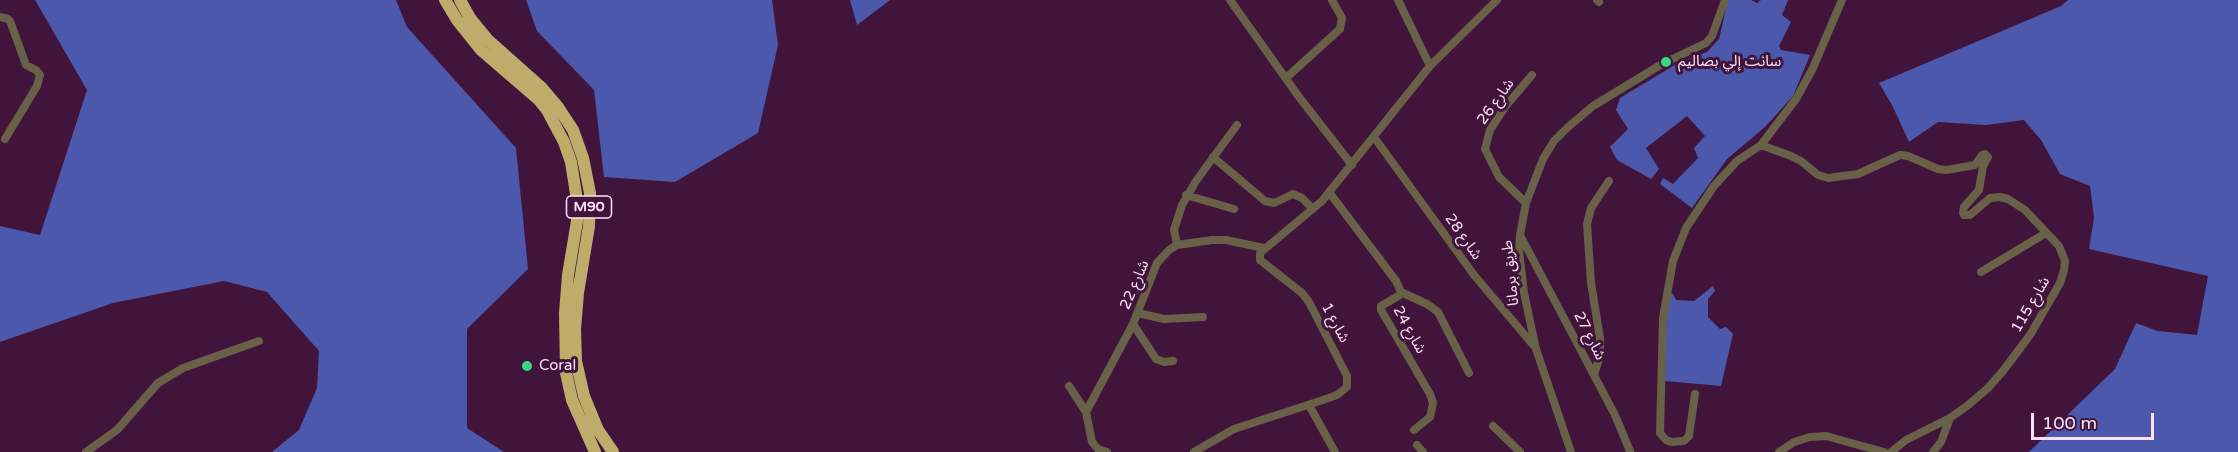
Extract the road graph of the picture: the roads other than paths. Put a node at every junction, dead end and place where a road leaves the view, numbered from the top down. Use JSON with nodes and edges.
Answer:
{"nodes":[{"id":1,"x":445,"y":0,"type":"edge"},
{"id":2,"x":460,"y":0,"type":"edge"},
{"id":3,"x":1230,"y":0,"type":"edge"},
{"id":4,"x":1332,"y":0,"type":"edge"},
{"id":5,"x":1398,"y":0,"type":"edge"},
{"id":6,"x":1497,"y":0,"type":"edge"},
{"id":7,"x":1725,"y":0,"type":"edge"},
{"id":8,"x":1842,"y":0,"type":"edge"},
{"id":9,"x":0,"y":17,"type":"edge"},
{"id":10,"x":1430,"y":66,"type":"junction"},
{"id":11,"x":1532,"y":75,"type":"dead end"},
{"id":12,"x":1286,"y":78,"type":"junction"},
{"id":13,"x":1237,"y":125,"type":"dead end"},
{"id":14,"x":1374,"y":137,"type":"junction"},
{"id":15,"x":5,"y":139,"type":"dead end"},
{"id":16,"x":1761,"y":146,"type":"junction"},
{"id":17,"x":1213,"y":157,"type":"junction"},
{"id":18,"x":1352,"y":165,"type":"junction"},
{"id":19,"x":1609,"y":181,"type":"dead end"},
{"id":20,"x":1329,"y":192,"type":"junction"},
{"id":21,"x":1186,"y":195,"type":"junction"},
{"id":22,"x":1526,"y":203,"type":"junction"},
{"id":23,"x":1234,"y":208,"type":"dead end"},
{"id":24,"x":1313,"y":209,"type":"junction"},
{"id":25,"x":2046,"y":233,"type":"junction"},
{"id":26,"x":1520,"y":235,"type":"junction"},
{"id":27,"x":1177,"y":245,"type":"junction"},
{"id":28,"x":1264,"y":248,"type":"junction"},
{"id":29,"x":1981,"y":272,"type":"dead end"},
{"id":30,"x":1401,"y":292,"type":"junction"},
{"id":31,"x":1138,"y":313,"type":"junction"},
{"id":32,"x":1203,"y":316,"type":"dead end"},
{"id":33,"x":1133,"y":324,"type":"junction"},
{"id":34,"x":258,"y":341,"type":"dead end"},
{"id":35,"x":1536,"y":349,"type":"junction"},
{"id":36,"x":1173,"y":361,"type":"dead end"},
{"id":37,"x":1469,"y":373,"type":"dead end"},
{"id":38,"x":1594,"y":375,"type":"junction"},
{"id":39,"x":1069,"y":386,"type":"dead end"},
{"id":40,"x":1695,"y":394,"type":"dead end"},
{"id":41,"x":1310,"y":405,"type":"junction"},
{"id":42,"x":1086,"y":412,"type":"junction"},
{"id":43,"x":1950,"y":418,"type":"junction"},
{"id":44,"x":1493,"y":426,"type":"dead end"},
{"id":45,"x":1414,"y":430,"type":"dead end"},
{"id":46,"x":1630,"y":451,"type":"edge"},
{"id":47,"x":86,"y":452,"type":"edge"},
{"id":48,"x":595,"y":452,"type":"edge"},
{"id":49,"x":613,"y":452,"type":"edge"},
{"id":50,"x":1107,"y":452,"type":"edge"},
{"id":51,"x":1194,"y":452,"type":"edge"},
{"id":52,"x":1335,"y":452,"type":"edge"},
{"id":53,"x":1520,"y":452,"type":"edge"},
{"id":54,"x":1571,"y":452,"type":"edge"},
{"id":55,"x":1779,"y":452,"type":"edge"},
{"id":56,"x":1884,"y":452,"type":"edge"},
{"id":57,"x":1891,"y":452,"type":"edge"},
{"id":58,"x":1933,"y":452,"type":"edge"}],
"edges":[{"from":1,"to":48,"type":"highway","number":"M90"},
{"from":2,"to":49,"type":"highway","number":"M90"},
{"from":3,"to":12,"type":"street"},
{"from":4,"to":12,"type":"street"},
{"from":5,"to":10,"type":"street"},
{"from":6,"to":10,"type":"street"},
{"from":7,"to":22,"type":"street","name":"طريق برمانا"},
{"from":8,"to":16,"type":"street"},
{"from":9,"to":15,"type":"street"},
{"from":10,"to":14,"type":"street"},
{"from":11,"to":22,"type":"street","name":"شارع 26"},
{"from":12,"to":18,"type":"street"},
{"from":13,"to":17,"type":"street"},
{"from":14,"to":18,"type":"street"},
{"from":14,"to":35,"type":"street","name":"شارع 28"},
{"from":16,"to":25,"type":"street","name":"شارع 115"},
{"from":16,"to":40,"type":"street"},
{"from":17,"to":21,"type":"street"},
{"from":17,"to":24,"type":"street"},
{"from":18,"to":20,"type":"street"},
{"from":19,"to":38,"type":"street"},
{"from":20,"to":24,"type":"street"},
{"from":20,"to":30,"type":"street","name":"شارع 24"},
{"from":21,"to":23,"type":"street"},
{"from":21,"to":27,"type":"street"},
{"from":22,"to":26,"type":"street","name":"طريق برمانا"},
{"from":24,"to":28,"type":"street"},
{"from":25,"to":29,"type":"street"},
{"from":25,"to":43,"type":"street","name":"شارع 115"},
{"from":26,"to":35,"type":"street","name":"طريق برمانا"},
{"from":26,"to":38,"type":"street","name":"شارع 27"},
{"from":27,"to":28,"type":"street"},
{"from":27,"to":31,"type":"street","name":"شارع 22"},
{"from":28,"to":41,"type":"street","name":"شارع 1"},
{"from":30,"to":37,"type":"street"},
{"from":30,"to":45,"type":"street","name":"شارع 24"},
{"from":31,"to":32,"type":"street"},
{"from":31,"to":33,"type":"street","name":"شارع 22"},
{"from":33,"to":36,"type":"street"},
{"from":33,"to":42,"type":"street","name":"شارع 22"},
{"from":34,"to":47,"type":"street"},
{"from":35,"to":54,"type":"street","name":"طريق برمانا"},
{"from":38,"to":46,"type":"street","name":"شارع 27"},
{"from":39,"to":42,"type":"street"},
{"from":41,"to":51,"type":"street","name":"شارع 1"},
{"from":41,"to":52,"type":"street"},
{"from":42,"to":50,"type":"street"},
{"from":43,"to":57,"type":"street","name":"شارع 115"},
{"from":43,"to":58,"type":"street"},
{"from":44,"to":53,"type":"street"},
{"from":55,"to":56,"type":"street"}]}
